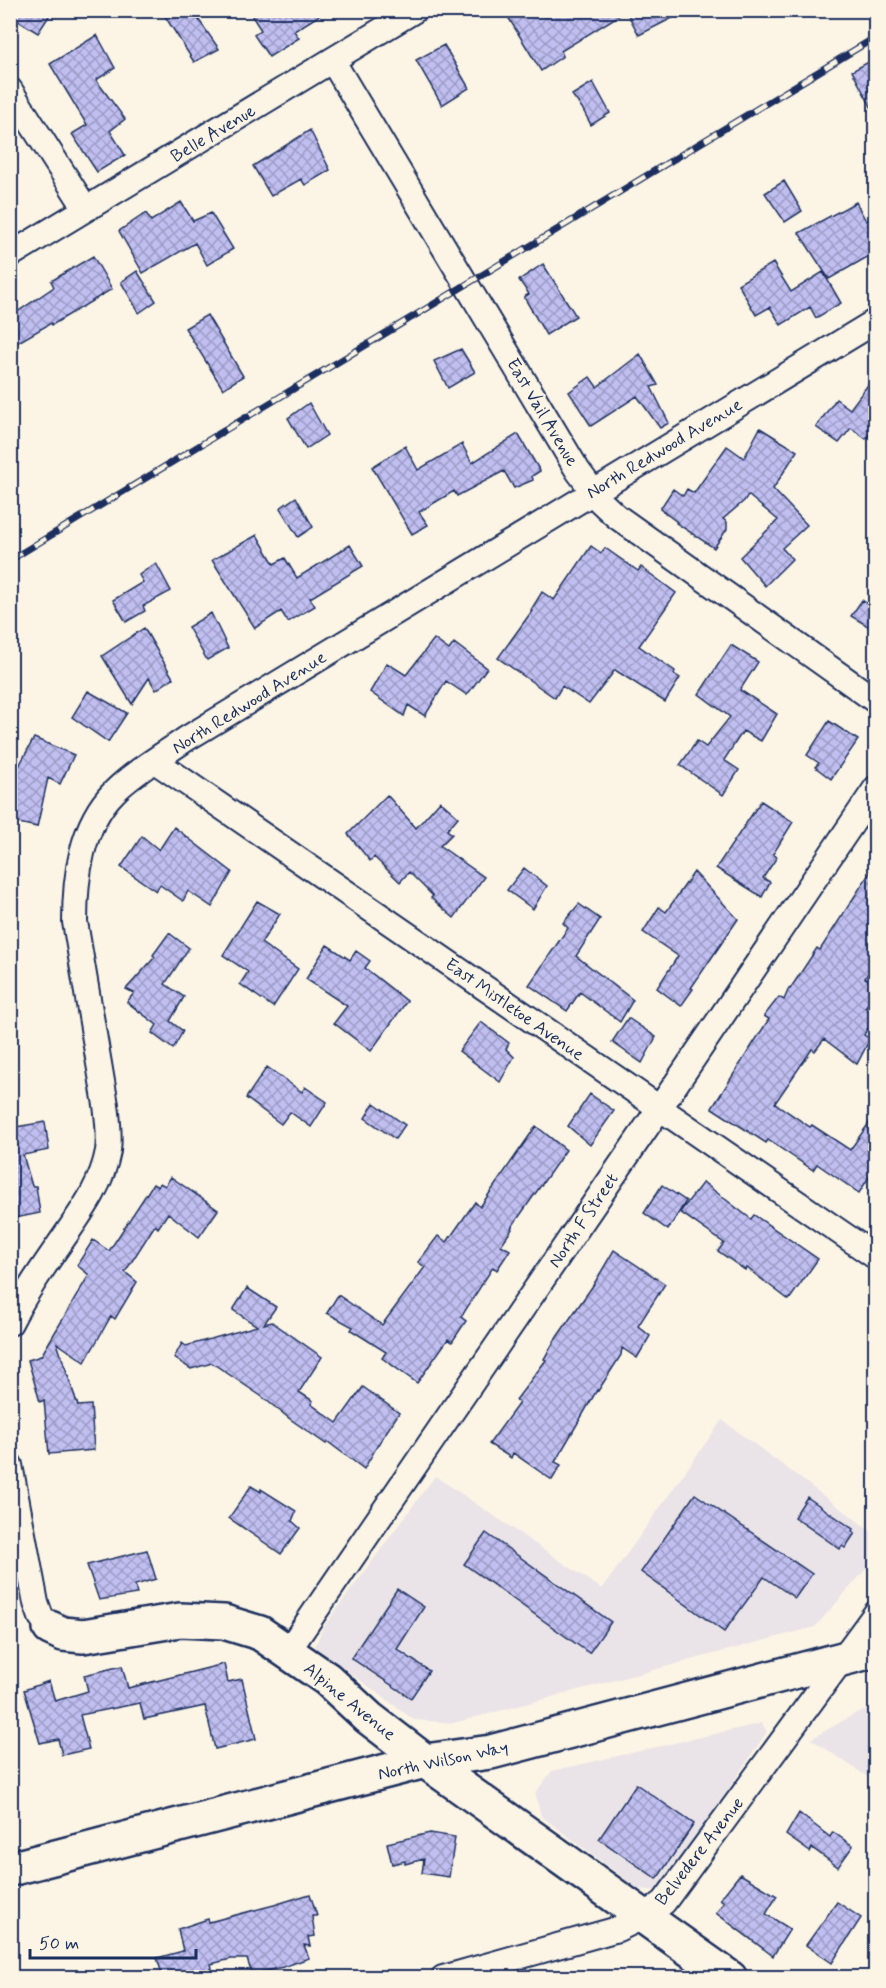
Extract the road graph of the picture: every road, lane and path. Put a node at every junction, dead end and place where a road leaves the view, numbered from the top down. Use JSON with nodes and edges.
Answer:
{"nodes":[{"id":1,"x":415,"y":10,"type":"edge"},
{"id":2,"x":332,"y":60,"type":"junction"},
{"id":3,"x":10,"y":90,"type":"edge"},
{"id":4,"x":86,"y":210,"type":"junction"},
{"id":5,"x":10,"y":255,"type":"edge"},
{"id":6,"x":876,"y":321,"type":"edge"},
{"id":7,"x":593,"y":491,"type":"junction"},
{"id":8,"x":876,"y":701,"type":"edge"},
{"id":9,"x":155,"y":761,"type":"junction"},
{"id":10,"x":876,"y":788,"type":"edge"},
{"id":11,"x":659,"y":1109,"type":"junction"},
{"id":12,"x":876,"y":1257,"type":"edge"},
{"id":13,"x":10,"y":1323,"type":"edge"},
{"id":14,"x":10,"y":1465,"type":"edge"},
{"id":15,"x":876,"y":1613,"type":"edge"},
{"id":16,"x":50,"y":1628,"type":"joint"},
{"id":17,"x":876,"y":1650,"type":"edge"},
{"id":18,"x":288,"y":1651,"type":"junction"},
{"id":19,"x":842,"y":1658,"type":"junction"},
{"id":20,"x":425,"y":1761,"type":"junction"},
{"id":21,"x":10,"y":1869,"type":"edge"},
{"id":22,"x":645,"y":1916,"type":"junction"},
{"id":23,"x":443,"y":1977,"type":"edge"},
{"id":24,"x":730,"y":1977,"type":"edge"}],
"edges":[{"from":1,"to":2,"type":"street","name":"Belle Avenue"},
{"from":2,"to":4,"type":"street","name":"Belle Avenue"},
{"from":2,"to":7,"type":"street","name":"East Vail Avenue"},
{"from":3,"to":4,"type":"street"},
{"from":4,"to":5,"type":"street","name":"Belle Avenue"},
{"from":6,"to":7,"type":"street","name":"North Redwood Avenue"},
{"from":7,"to":8,"type":"street","name":"East Vail Avenue"},
{"from":7,"to":9,"type":"street","name":"North Redwood Avenue"},
{"from":9,"to":11,"type":"street","name":"East Mistletoe Avenue"},
{"from":9,"to":13,"type":"street","name":"North Redwood Avenue"},
{"from":10,"to":11,"type":"street","name":"North F Street"},
{"from":11,"to":12,"type":"street","name":"East Mistletoe Avenue"},
{"from":11,"to":18,"type":"street","name":"North F Street"},
{"from":14,"to":16,"type":"street"},
{"from":15,"to":19,"type":"street","name":"Belvedere Avenue"},
{"from":16,"to":18,"type":"main road","name":"Alpine Avenue"},
{"from":17,"to":19,"type":"main road","name":"North Wilson Way"},
{"from":18,"to":20,"type":"main road","name":"Alpine Avenue"},
{"from":19,"to":20,"type":"main road","name":"North Wilson Way"},
{"from":19,"to":22,"type":"street","name":"Belvedere Avenue"},
{"from":20,"to":21,"type":"main road","name":"North Wilson Way"},
{"from":20,"to":22,"type":"main road","name":"Alpine Avenue"},
{"from":22,"to":23,"type":"street","name":"Belvedere Avenue"},
{"from":22,"to":24,"type":"main road","name":"Alpine Avenue"}]}
